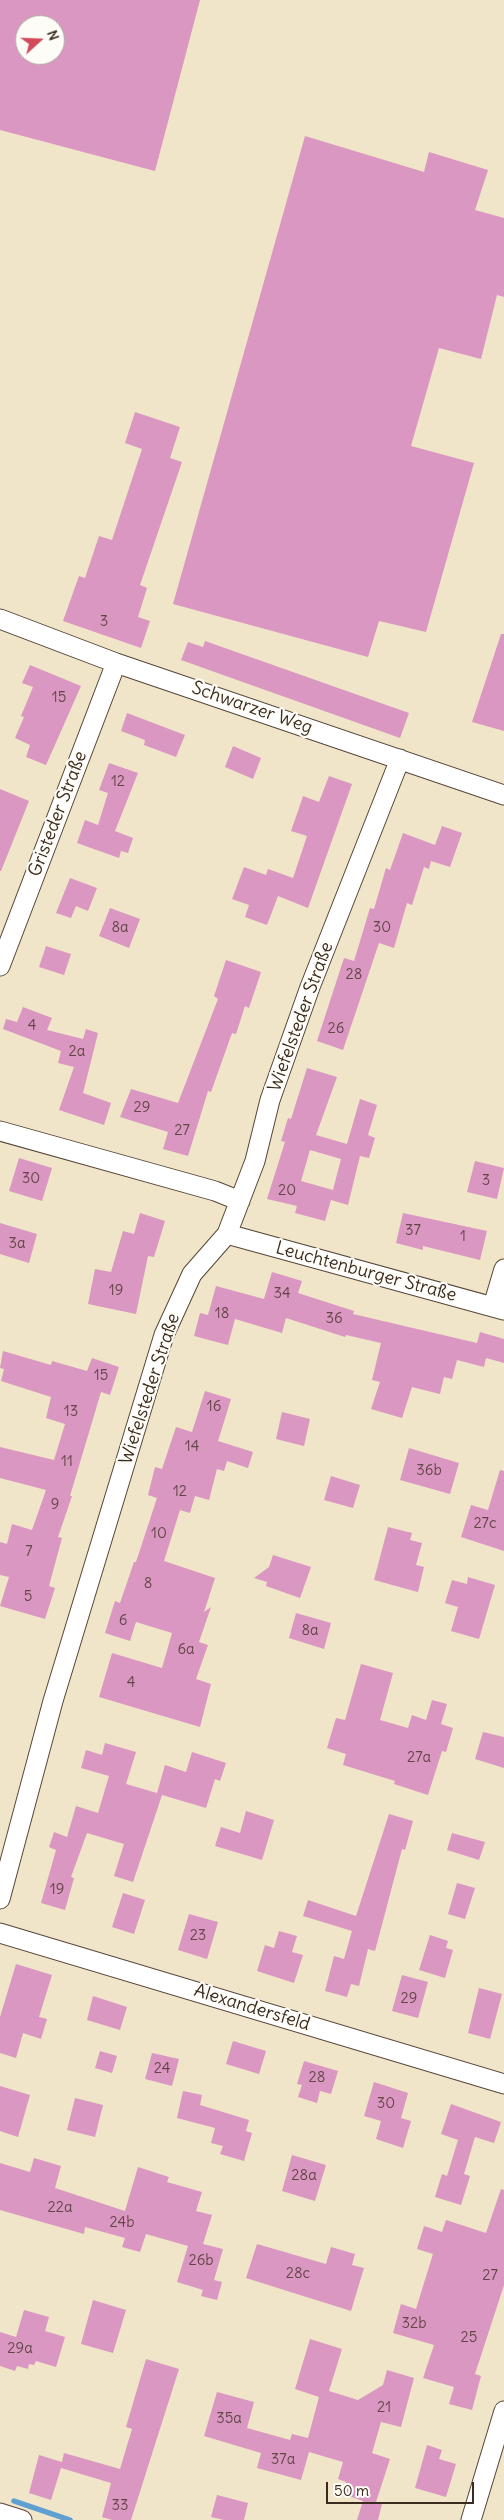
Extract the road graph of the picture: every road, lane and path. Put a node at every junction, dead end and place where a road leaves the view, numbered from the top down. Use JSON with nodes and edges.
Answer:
{"nodes":[{"id":1,"x":0,"y":619,"type":"edge"},
{"id":2,"x":116,"y":663,"type":"junction"},
{"id":3,"x":400,"y":759,"type":"junction"},
{"id":4,"x":504,"y":795,"type":"edge"},
{"id":5,"x":0,"y":966,"type":"edge"},
{"id":6,"x":0,"y":1131,"type":"edge"},
{"id":7,"x":240,"y":1201,"type":"junction"},
{"id":8,"x":227,"y":1234,"type":"junction"},
{"id":9,"x":504,"y":1269,"type":"edge"},
{"id":10,"x":498,"y":1308,"type":"edge"},
{"id":11,"x":0,"y":1899,"type":"edge"},
{"id":12,"x":0,"y":1933,"type":"edge"},
{"id":13,"x":504,"y":2084,"type":"edge"},
{"id":14,"x":504,"y":2411,"type":"edge"},
{"id":15,"x":0,"y":2513,"type":"edge"},
{"id":16,"x":22,"y":2520,"type":"edge"},
{"id":17,"x":471,"y":2520,"type":"edge"}],
"edges":[{"from":1,"to":2,"type":"street","name":"Schwarzer Weg"},
{"from":2,"to":3,"type":"street","name":"Schwarzer Weg"},
{"from":2,"to":5,"type":"street","name":"Gristeder Straße"},
{"from":3,"to":4,"type":"street","name":"Schwarzer Weg"},
{"from":3,"to":7,"type":"street","name":"Wiefelsteder Straße"},
{"from":6,"to":7,"type":"street"},
{"from":7,"to":8,"type":"street","name":"Wiefelsteder Straße"},
{"from":8,"to":10,"type":"street","name":"Leuchtenburger Straße"},
{"from":8,"to":11,"type":"street","name":"Wiefelsteder Straße"},
{"from":9,"to":10,"type":"street"},
{"from":12,"to":13,"type":"street","name":"Alexandersfeld"},
{"from":14,"to":17,"type":"street"},
{"from":15,"to":16,"type":"street"}]}
